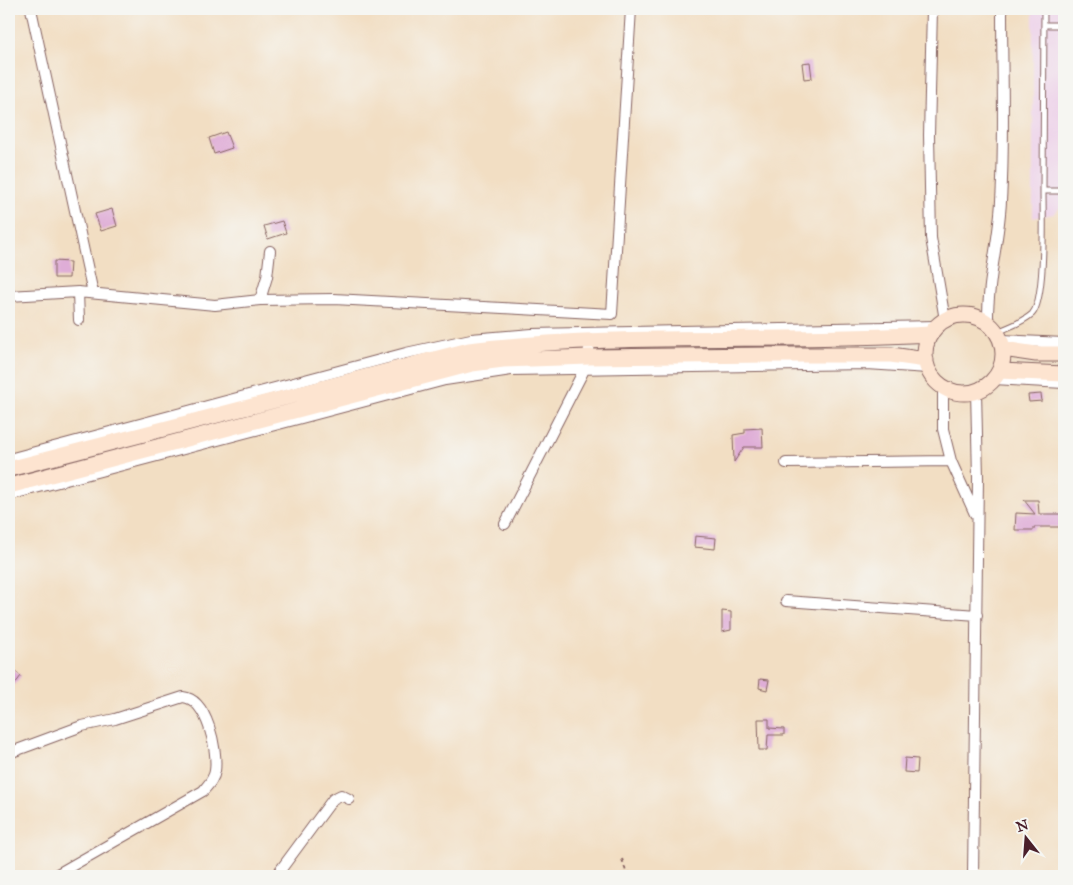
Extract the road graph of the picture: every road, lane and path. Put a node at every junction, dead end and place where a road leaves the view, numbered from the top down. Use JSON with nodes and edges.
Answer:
{"nodes":[{"id":1,"x":31,"y":9,"type":"edge"},
{"id":2,"x":631,"y":9,"type":"edge"},
{"id":3,"x":932,"y":9,"type":"edge"},
{"id":4,"x":1002,"y":9,"type":"edge"},
{"id":5,"x":1044,"y":9,"type":"edge"},
{"id":6,"x":1044,"y":25,"type":"junction"},
{"id":7,"x":1064,"y":25,"type":"edge"},
{"id":8,"x":1043,"y":191,"type":"junction"},
{"id":9,"x":1064,"y":191,"type":"edge"},
{"id":10,"x":270,"y":251,"type":"dead end"},
{"id":11,"x":78,"y":292,"type":"junction"},
{"id":12,"x":92,"y":293,"type":"junction"},
{"id":13,"x":9,"y":296,"type":"edge"},
{"id":14,"x":260,"y":300,"type":"junction"},
{"id":15,"x":79,"y":320,"type":"dead end"},
{"id":16,"x":937,"y":327,"type":"junction"},
{"id":17,"x":997,"y":336,"type":"junction"},
{"id":18,"x":1064,"y":343,"type":"edge"},
{"id":19,"x":590,"y":350,"type":"junction"},
{"id":20,"x":1064,"y":354,"type":"edge"},
{"id":21,"x":927,"y":364,"type":"junction"},
{"id":22,"x":1064,"y":374,"type":"edge"},
{"id":23,"x":997,"y":375,"type":"junction"},
{"id":24,"x":1064,"y":383,"type":"edge"},
{"id":25,"x":943,"y":387,"type":"junction"},
{"id":26,"x":976,"y":391,"type":"junction"},
{"id":27,"x":9,"y":459,"type":"edge"},
{"id":28,"x":951,"y":461,"type":"junction"},
{"id":29,"x":786,"y":463,"type":"dead end"},
{"id":30,"x":9,"y":470,"type":"edge"},
{"id":31,"x":9,"y":486,"type":"edge"},
{"id":32,"x":9,"y":495,"type":"edge"},
{"id":33,"x":976,"y":517,"type":"junction"},
{"id":34,"x":505,"y":524,"type":"dead end"},
{"id":35,"x":786,"y":602,"type":"dead end"},
{"id":36,"x":977,"y":615,"type":"junction"},
{"id":37,"x":9,"y":753,"type":"edge"},
{"id":38,"x":348,"y":799,"type":"dead end"},
{"id":39,"x":622,"y":859,"type":"dead end"},
{"id":40,"x":54,"y":876,"type":"edge"},
{"id":41,"x":276,"y":876,"type":"edge"},
{"id":42,"x":636,"y":876,"type":"edge"},
{"id":43,"x":972,"y":876,"type":"edge"}],
"edges":[{"from":1,"to":12,"type":"street"},
{"from":2,"to":14,"type":"street"},
{"from":3,"to":16,"type":"street"},
{"from":4,"to":17,"type":"street"},
{"from":5,"to":6,"type":"lane"},
{"from":6,"to":7,"type":"lane"},
{"from":6,"to":8,"type":"lane"},
{"from":8,"to":9,"type":"lane"},
{"from":8,"to":17,"type":"lane"},
{"from":10,"to":14,"type":"street"},
{"from":11,"to":12,"type":"street"},
{"from":11,"to":13,"type":"street"},
{"from":11,"to":15,"type":"street"},
{"from":12,"to":14,"type":"street"},
{"from":16,"to":17,"type":"main road"},
{"from":16,"to":19,"type":"main road"},
{"from":16,"to":21,"type":"main road"},
{"from":17,"to":18,"type":"street"},
{"from":17,"to":20,"type":"main road"},
{"from":17,"to":23,"type":"main road"},
{"from":19,"to":21,"type":"main road"},
{"from":19,"to":27,"type":"street"},
{"from":19,"to":30,"type":"main road"},
{"from":19,"to":31,"type":"main road"},
{"from":19,"to":32,"type":"street"},
{"from":19,"to":34,"type":"street"},
{"from":21,"to":25,"type":"main road"},
{"from":22,"to":23,"type":"main road"},
{"from":23,"to":24,"type":"street"},
{"from":23,"to":26,"type":"main road"},
{"from":25,"to":26,"type":"main road"},
{"from":25,"to":28,"type":"street"},
{"from":26,"to":33,"type":"street"},
{"from":28,"to":29,"type":"street"},
{"from":28,"to":33,"type":"street"},
{"from":33,"to":36,"type":"street"},
{"from":35,"to":36,"type":"street"},
{"from":36,"to":43,"type":"street"},
{"from":37,"to":40,"type":"street"},
{"from":38,"to":41,"type":"street"},
{"from":39,"to":42,"type":"path"}]}
